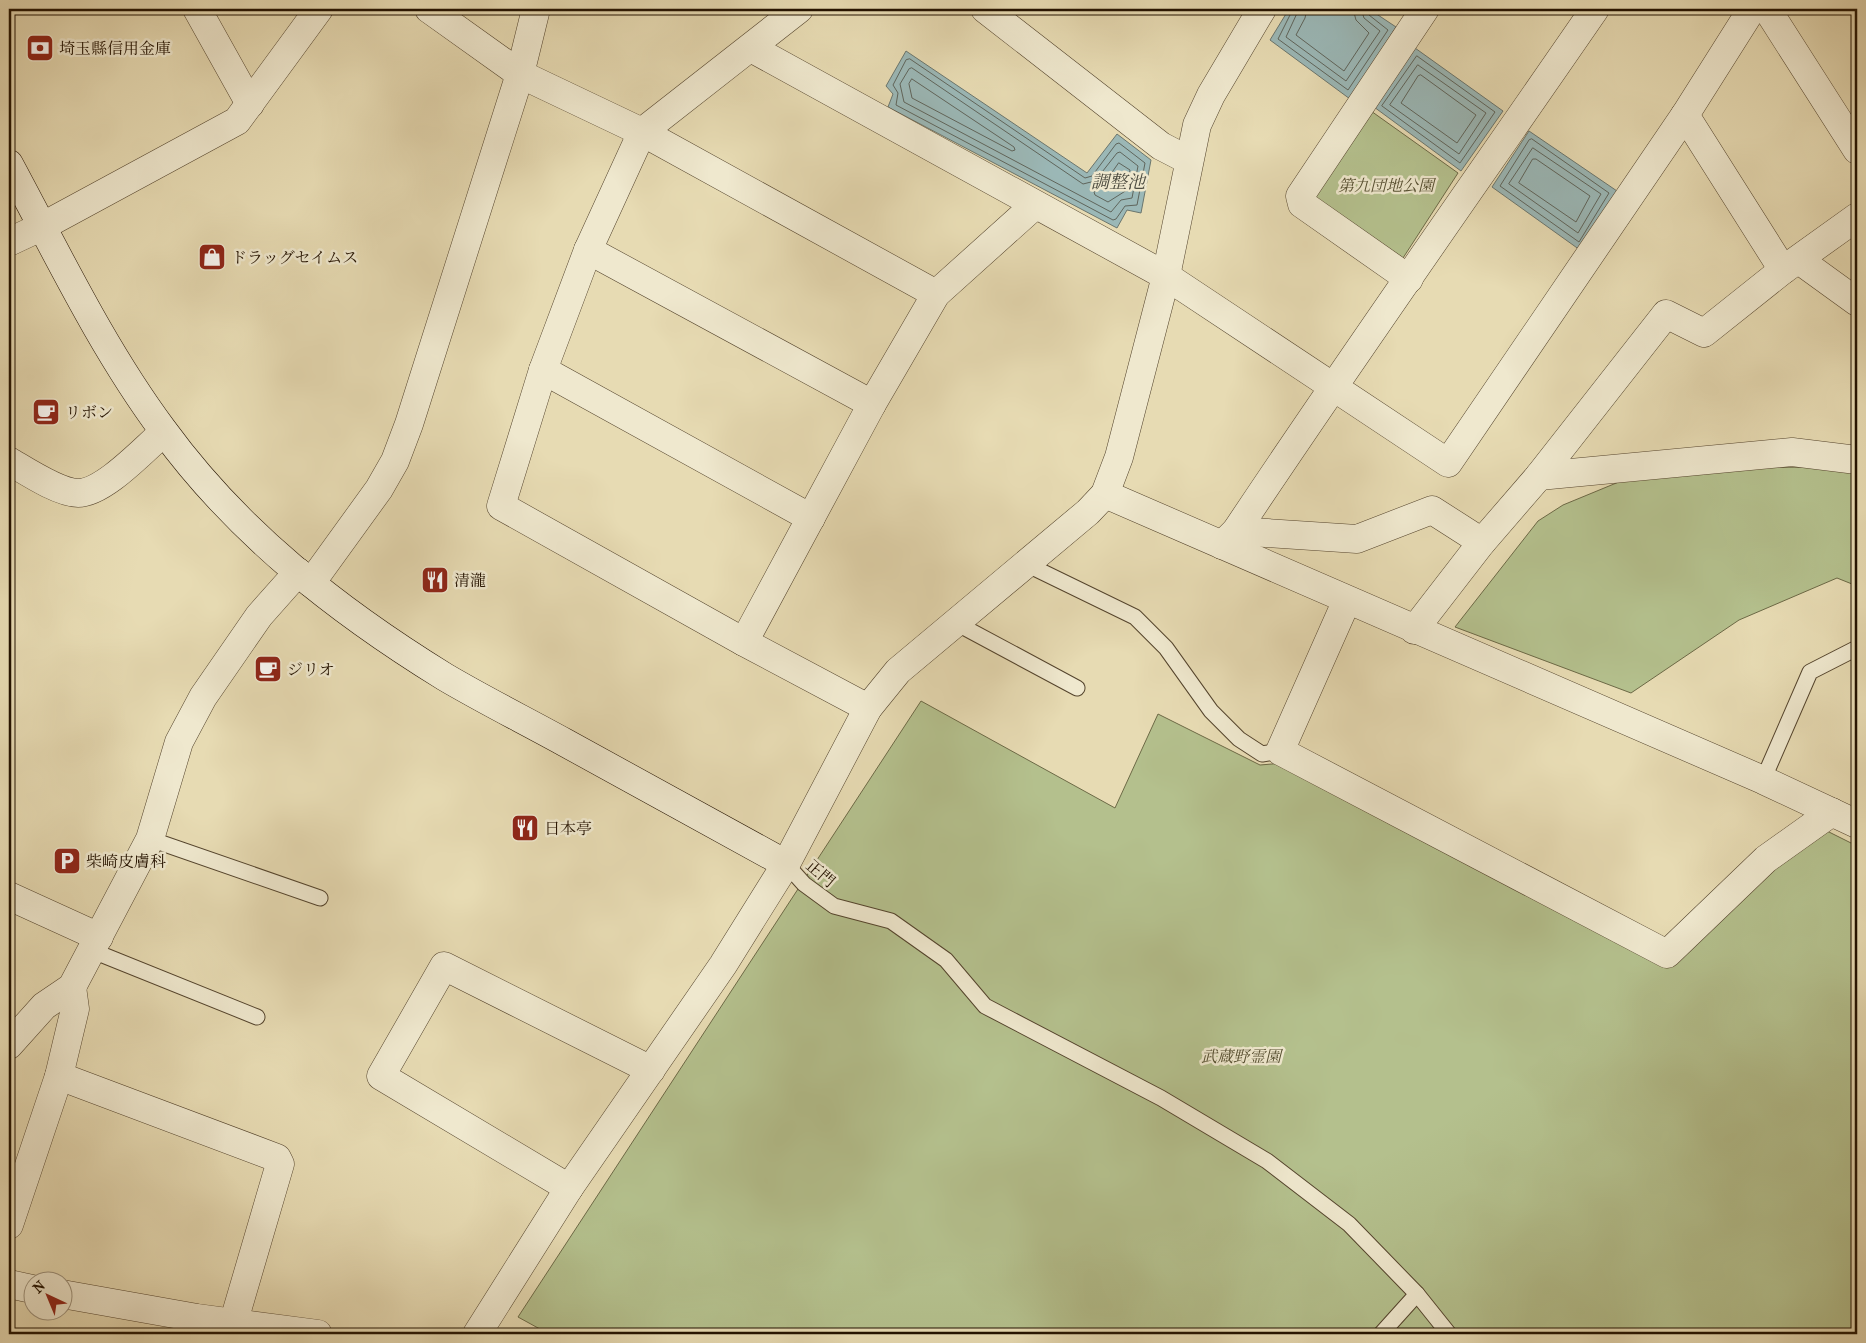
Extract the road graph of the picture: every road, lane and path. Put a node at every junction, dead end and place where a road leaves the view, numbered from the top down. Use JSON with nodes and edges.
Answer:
{"nodes":[{"id":1,"x":197,"y":9,"type":"edge"},
{"id":2,"x":319,"y":9,"type":"edge"},
{"id":3,"x":429,"y":9,"type":"edge"},
{"id":4,"x":536,"y":9,"type":"edge"},
{"id":5,"x":985,"y":9,"type":"edge"},
{"id":6,"x":1262,"y":9,"type":"edge"},
{"id":7,"x":1425,"y":9,"type":"edge"},
{"id":8,"x":1595,"y":9,"type":"edge"},
{"id":9,"x":1752,"y":9,"type":"edge"},
{"id":10,"x":1767,"y":9,"type":"edge"},
{"id":11,"x":787,"y":12,"type":"edge"},
{"id":12,"x":751,"y":48,"type":"junction"},
{"id":13,"x":520,"y":74,"type":"junction"},
{"id":14,"x":250,"y":104,"type":"junction"},
{"id":15,"x":1685,"y":115,"type":"junction"},
{"id":16,"x":642,"y":132,"type":"junction"},
{"id":17,"x":1857,"y":150,"type":"edge"},
{"id":18,"x":1188,"y":160,"type":"junction"},
{"id":19,"x":9,"y":164,"type":"edge"},
{"id":20,"x":1035,"y":205,"type":"junction"},
{"id":21,"x":1857,"y":217,"type":"edge"},
{"id":22,"x":43,"y":226,"type":"junction"},
{"id":23,"x":9,"y":242,"type":"edge"},
{"id":24,"x":588,"y":250,"type":"junction"},
{"id":25,"x":1791,"y":265,"type":"junction"},
{"id":26,"x":1166,"y":276,"type":"junction"},
{"id":27,"x":1409,"y":280,"type":"junction"},
{"id":28,"x":936,"y":294,"type":"junction"},
{"id":29,"x":1857,"y":302,"type":"edge"},
{"id":30,"x":543,"y":370,"type":"junction"},
{"id":31,"x":1332,"y":386,"type":"junction"},
{"id":32,"x":872,"y":404,"type":"junction"},
{"id":33,"x":164,"y":432,"type":"junction"},
{"id":34,"x":1857,"y":460,"type":"edge"},
{"id":35,"x":9,"y":462,"type":"edge"},
{"id":36,"x":1539,"y":476,"type":"junction"},
{"id":37,"x":1104,"y":494,"type":"junction"},
{"id":38,"x":811,"y":518,"type":"junction"},
{"id":39,"x":1229,"y":538,"type":"junction"},
{"id":40,"x":1482,"y":542,"type":"junction"},
{"id":41,"x":1026,"y":564,"type":"junction"},
{"id":42,"x":304,"y":578,"type":"junction"},
{"id":43,"x":1347,"y":600,"type":"junction"},
{"id":44,"x":954,"y":622,"type":"junction"},
{"id":45,"x":1414,"y":630,"type":"junction"},
{"id":46,"x":744,"y":642,"type":"junction"},
{"id":47,"x":1857,"y":648,"type":"edge"},
{"id":48,"x":1077,"y":688,"type":"dead end"},
{"id":49,"x":868,"y":708,"type":"junction"},
{"id":50,"x":1280,"y":751,"type":"junction"},
{"id":51,"x":1763,"y":780,"type":"junction"},
{"id":52,"x":1832,"y":812,"type":"junction"},
{"id":53,"x":1857,"y":824,"type":"edge"},
{"id":54,"x":150,"y":839,"type":"junction"},
{"id":55,"x":786,"y":864,"type":"junction"},
{"id":56,"x":9,"y":896,"type":"edge"},
{"id":57,"x":320,"y":898,"type":"dead end"},
{"id":58,"x":96,"y":944,"type":"junction"},
{"id":59,"x":72,"y":987,"type":"junction"},
{"id":60,"x":257,"y":1017,"type":"dead end"},
{"id":61,"x":9,"y":1045,"type":"edge"},
{"id":62,"x":652,"y":1070,"type":"junction"},
{"id":63,"x":59,"y":1076,"type":"junction"},
{"id":64,"x":569,"y":1188,"type":"junction"},
{"id":65,"x":9,"y":1225,"type":"edge"},
{"id":66,"x":9,"y":1284,"type":"edge"},
{"id":67,"x":22,"y":1287,"type":"edge"},
{"id":68,"x":1417,"y":1294,"type":"junction"},
{"id":69,"x":72,"y":1296,"type":"edge"},
{"id":70,"x":233,"y":1324,"type":"junction"},
{"id":71,"x":318,"y":1334,"type":"edge"},
{"id":72,"x":477,"y":1334,"type":"edge"},
{"id":73,"x":1381,"y":1334,"type":"edge"},
{"id":74,"x":1449,"y":1334,"type":"edge"}],
"edges":[{"from":1,"to":14,"type":"street"},
{"from":2,"to":14,"type":"street"},
{"from":3,"to":13,"type":"street"},
{"from":4,"to":13,"type":"street"},
{"from":5,"to":18,"type":"street"},
{"from":6,"to":18,"type":"street"},
{"from":7,"to":27,"type":"street"},
{"from":8,"to":27,"type":"street"},
{"from":9,"to":15,"type":"street"},
{"from":10,"to":17,"type":"street"},
{"from":11,"to":12,"type":"street"},
{"from":12,"to":16,"type":"street"},
{"from":12,"to":20,"type":"street"},
{"from":13,"to":16,"type":"street"},
{"from":13,"to":42,"type":"street"},
{"from":14,"to":22,"type":"street"},
{"from":15,"to":25,"type":"street"},
{"from":15,"to":31,"type":"street"},
{"from":16,"to":24,"type":"street"},
{"from":16,"to":28,"type":"street"},
{"from":18,"to":26,"type":"street"},
{"from":19,"to":22,"type":"street"},
{"from":20,"to":26,"type":"street"},
{"from":20,"to":28,"type":"street"},
{"from":21,"to":25,"type":"street"},
{"from":22,"to":23,"type":"street"},
{"from":22,"to":33,"type":"street"},
{"from":24,"to":30,"type":"street"},
{"from":24,"to":32,"type":"street"},
{"from":25,"to":29,"type":"street"},
{"from":25,"to":36,"type":"street"},
{"from":26,"to":31,"type":"street"},
{"from":26,"to":37,"type":"street"},
{"from":27,"to":31,"type":"street"},
{"from":28,"to":32,"type":"street"},
{"from":30,"to":38,"type":"street"},
{"from":30,"to":46,"type":"street"},
{"from":31,"to":39,"type":"street"},
{"from":32,"to":38,"type":"street"},
{"from":33,"to":35,"type":"street"},
{"from":33,"to":42,"type":"street"},
{"from":34,"to":36,"type":"street"},
{"from":36,"to":40,"type":"street"},
{"from":37,"to":39,"type":"street"},
{"from":37,"to":41,"type":"street"},
{"from":38,"to":46,"type":"street"},
{"from":39,"to":40,"type":"street"},
{"from":39,"to":43,"type":"street"},
{"from":40,"to":45,"type":"street"},
{"from":41,"to":44,"type":"street"},
{"from":41,"to":50,"type":"lane"},
{"from":42,"to":54,"type":"street"},
{"from":42,"to":55,"type":"street"},
{"from":43,"to":45,"type":"street"},
{"from":43,"to":50,"type":"street"},
{"from":44,"to":48,"type":"lane"},
{"from":44,"to":49,"type":"street"},
{"from":45,"to":51,"type":"street"},
{"from":46,"to":49,"type":"street"},
{"from":47,"to":51,"type":"lane"},
{"from":49,"to":55,"type":"street"},
{"from":50,"to":52,"type":"street"},
{"from":51,"to":52,"type":"street"},
{"from":52,"to":53,"type":"street"},
{"from":54,"to":57,"type":"lane"},
{"from":54,"to":58,"type":"street"},
{"from":55,"to":62,"type":"street"},
{"from":55,"to":68,"type":"lane","name":"正門"},
{"from":56,"to":58,"type":"street"},
{"from":58,"to":59,"type":"street"},
{"from":58,"to":60,"type":"lane"},
{"from":59,"to":61,"type":"street"},
{"from":59,"to":63,"type":"street"},
{"from":62,"to":64,"type":"street"},
{"from":62,"to":64,"type":"street"},
{"from":63,"to":65,"type":"street"},
{"from":63,"to":70,"type":"street"},
{"from":64,"to":72,"type":"street"},
{"from":66,"to":67,"type":"street"},
{"from":68,"to":73,"type":"lane"},
{"from":68,"to":74,"type":"lane"},
{"from":69,"to":70,"type":"street"},
{"from":70,"to":71,"type":"street"}]}
